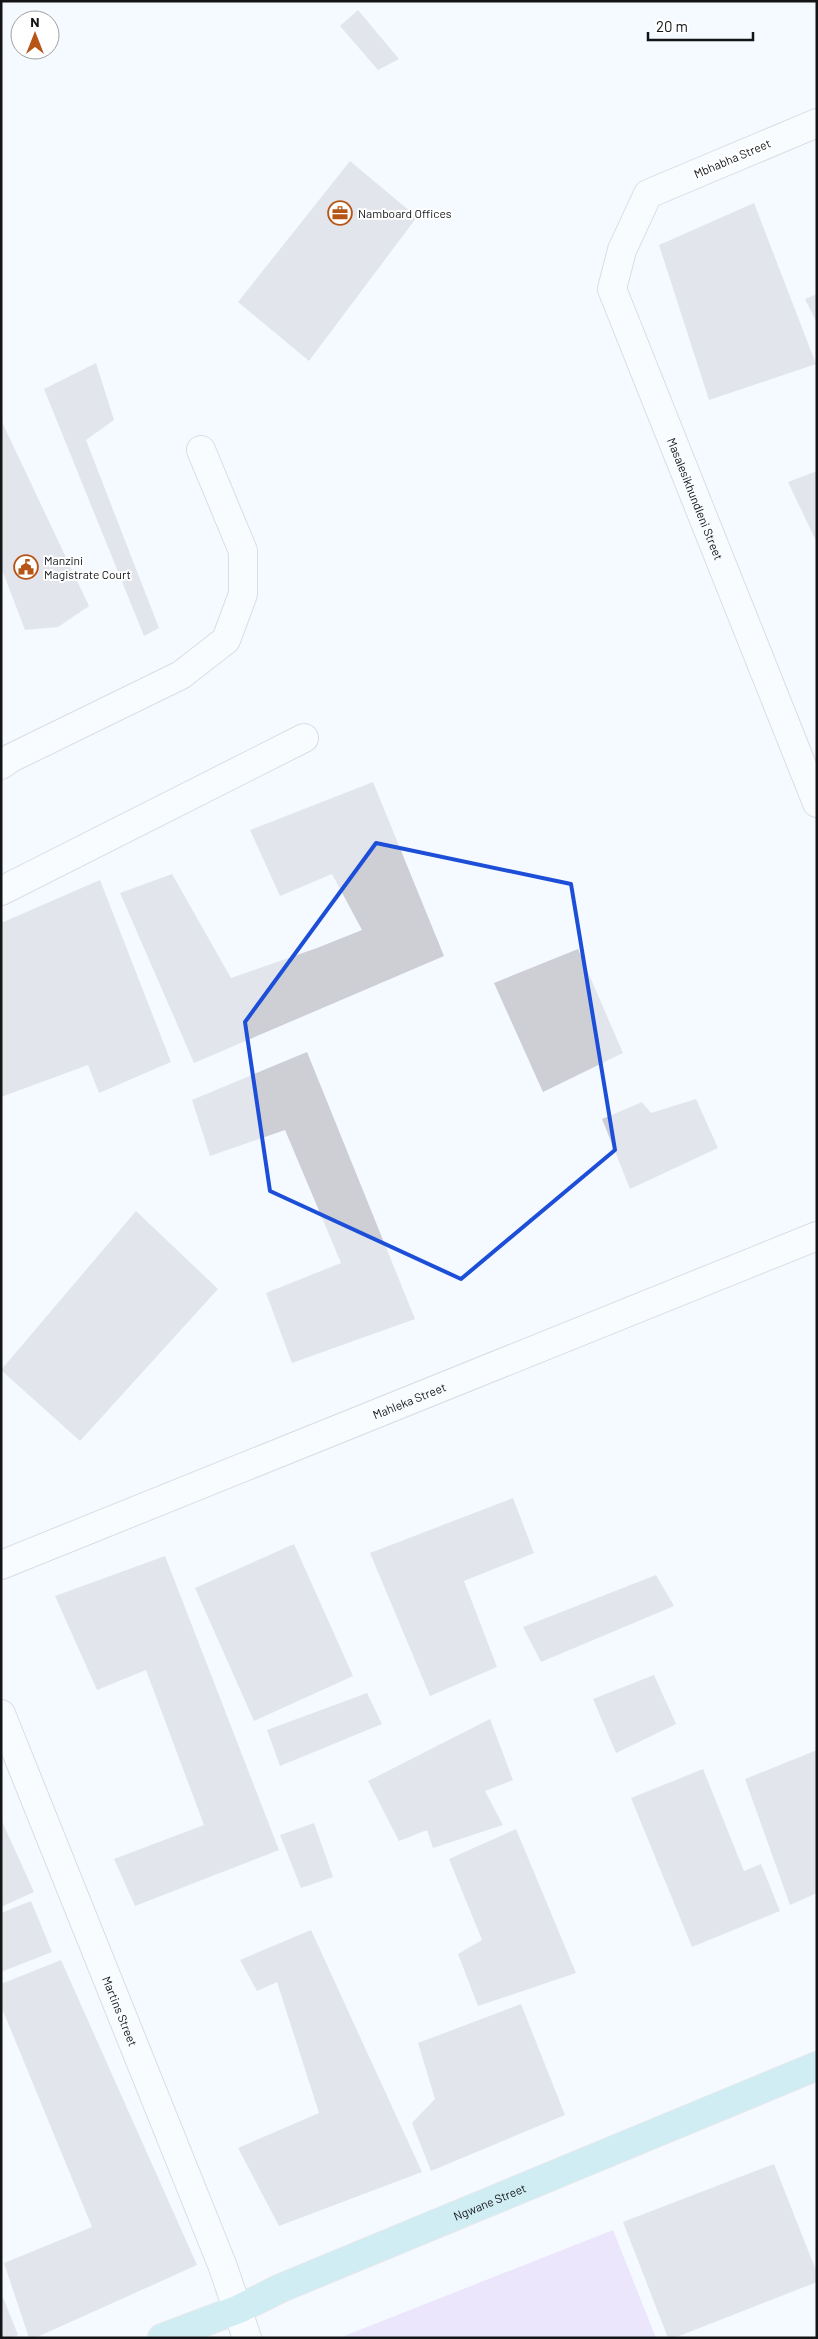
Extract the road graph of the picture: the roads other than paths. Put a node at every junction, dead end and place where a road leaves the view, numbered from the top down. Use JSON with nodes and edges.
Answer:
{"nodes":[{"id":1,"x":817,"y":123,"type":"edge"},
{"id":2,"x":648,"y":194,"type":"joint"},
{"id":3,"x":201,"y":450,"type":"dead end"},
{"id":4,"x":304,"y":738,"type":"dead end"},
{"id":5,"x":1,"y":765,"type":"edge"},
{"id":6,"x":817,"y":803,"type":"edge"},
{"id":7,"x":1,"y":891,"type":"edge"},
{"id":8,"x":817,"y":1236,"type":"edge"},
{"id":9,"x":1,"y":1565,"type":"edge"},
{"id":10,"x":1,"y":1714,"type":"edge"},
{"id":11,"x":817,"y":2066,"type":"edge"},
{"id":12,"x":239,"y":2309,"type":"junction"},
{"id":13,"x":162,"y":2338,"type":"edge"},
{"id":14,"x":247,"y":2338,"type":"edge"}],
"edges":[{"from":1,"to":2,"type":"street","name":"Mbhabha Street"},
{"from":2,"to":6,"type":"street","name":"Masalesikhundleni Street"},
{"from":3,"to":5,"type":"street"},
{"from":4,"to":7,"type":"street"},
{"from":8,"to":9,"type":"street","name":"Mahleka Street"},
{"from":10,"to":12,"type":"street","name":"Martins Street"},
{"from":11,"to":12,"type":"main road","name":"Ngwane Street"},
{"from":12,"to":13,"type":"main road","name":"Ngwane Street"},
{"from":12,"to":14,"type":"street","name":"Martins Street"}]}
